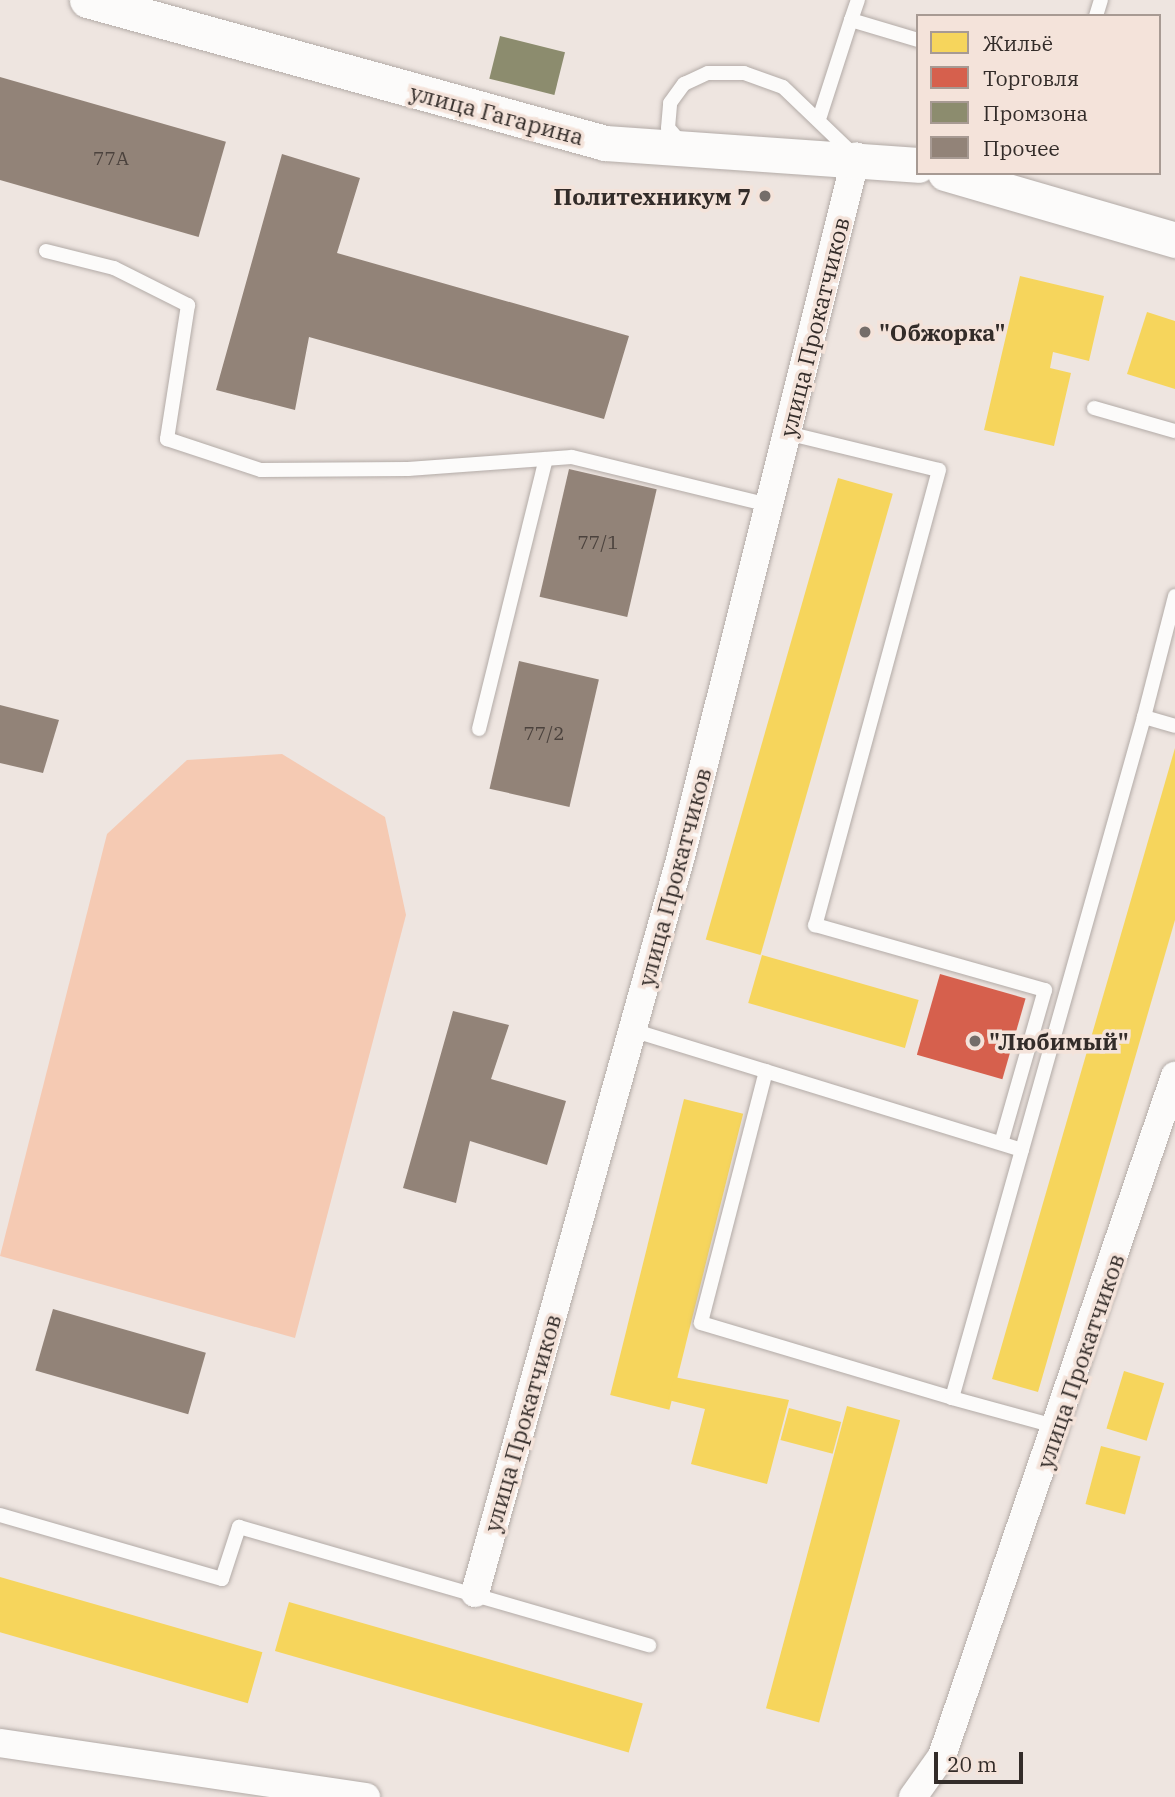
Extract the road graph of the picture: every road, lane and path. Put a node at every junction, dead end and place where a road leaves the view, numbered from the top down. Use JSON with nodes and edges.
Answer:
{"nodes":[{"id":1,"x":87,"y":0,"type":"edge"},
{"id":2,"x":858,"y":0,"type":"edge"},
{"id":3,"x":851,"y":20,"type":"junction"},
{"id":4,"x":916,"y":39,"type":"edge"},
{"id":5,"x":820,"y":116,"type":"junction"},
{"id":6,"x":695,"y":152,"type":"junction"},
{"id":7,"x":856,"y":157,"type":"junction"},
{"id":8,"x":916,"y":165,"type":"edge"},
{"id":9,"x":952,"y":175,"type":"edge"},
{"id":10,"x":1175,"y":240,"type":"edge"},
{"id":11,"x":47,"y":251,"type":"dead end"},
{"id":12,"x":1094,"y":408,"type":"dead end"},
{"id":13,"x":1175,"y":431,"type":"edge"},
{"id":14,"x":787,"y":433,"type":"junction"},
{"id":15,"x":546,"y":459,"type":"junction"},
{"id":16,"x":769,"y":505,"type":"junction"},
{"id":17,"x":1175,"y":597,"type":"edge"},
{"id":18,"x":1144,"y":718,"type":"junction"},
{"id":19,"x":1175,"y":726,"type":"edge"},
{"id":20,"x":479,"y":729,"type":"dead end"},
{"id":21,"x":632,"y":1030,"type":"junction"},
{"id":22,"x":766,"y":1071,"type":"junction"},
{"id":23,"x":1175,"y":1076,"type":"edge"},
{"id":24,"x":1169,"y":1116,"type":"edge"},
{"id":25,"x":1001,"y":1143,"type":"junction"},
{"id":26,"x":1023,"y":1150,"type":"junction"},
{"id":27,"x":952,"y":1398,"type":"junction"},
{"id":28,"x":1058,"y":1427,"type":"junction"},
{"id":29,"x":0,"y":1515,"type":"edge"},
{"id":30,"x":475,"y":1593,"type":"junction"},
{"id":31,"x":649,"y":1645,"type":"dead end"},
{"id":32,"x":0,"y":1743,"type":"edge"},
{"id":33,"x":289,"y":1792,"type":"edge"},
{"id":34,"x":366,"y":1797,"type":"edge"},
{"id":35,"x":913,"y":1797,"type":"edge"}],
"edges":[{"from":1,"to":6,"type":"street","name":"улица Гагарина"},
{"from":2,"to":3,"type":"lane"},
{"from":3,"to":4,"type":"lane"},
{"from":3,"to":5,"type":"lane"},
{"from":5,"to":6,"type":"lane"},
{"from":5,"to":7,"type":"lane"},
{"from":6,"to":7,"type":"street","name":"улица Гагарина"},
{"from":7,"to":8,"type":"street","name":"улица Гагарина"},
{"from":7,"to":14,"type":"street","name":"улица Прокатчиков"},
{"from":9,"to":10,"type":"street"},
{"from":11,"to":15,"type":"lane"},
{"from":12,"to":13,"type":"lane"},
{"from":14,"to":16,"type":"street","name":"улица Прокатчиков"},
{"from":14,"to":25,"type":"lane"},
{"from":15,"to":16,"type":"lane"},
{"from":15,"to":20,"type":"lane"},
{"from":16,"to":21,"type":"street","name":"улица Прокатчиков"},
{"from":17,"to":18,"type":"lane"},
{"from":18,"to":19,"type":"lane"},
{"from":18,"to":26,"type":"lane"},
{"from":21,"to":22,"type":"lane"},
{"from":21,"to":30,"type":"street","name":"улица Прокатчиков"},
{"from":22,"to":25,"type":"lane"},
{"from":22,"to":27,"type":"lane"},
{"from":23,"to":24,"type":"street","name":"улица Прокатчиков"},
{"from":24,"to":28,"type":"street","name":"улица Прокатчиков"},
{"from":25,"to":26,"type":"lane"},
{"from":26,"to":27,"type":"lane"},
{"from":27,"to":28,"type":"lane"},
{"from":28,"to":35,"type":"street","name":"улица Прокатчиков"},
{"from":29,"to":30,"type":"lane"},
{"from":30,"to":31,"type":"lane"},
{"from":32,"to":33,"type":"street"},
{"from":33,"to":34,"type":"street"}]}
